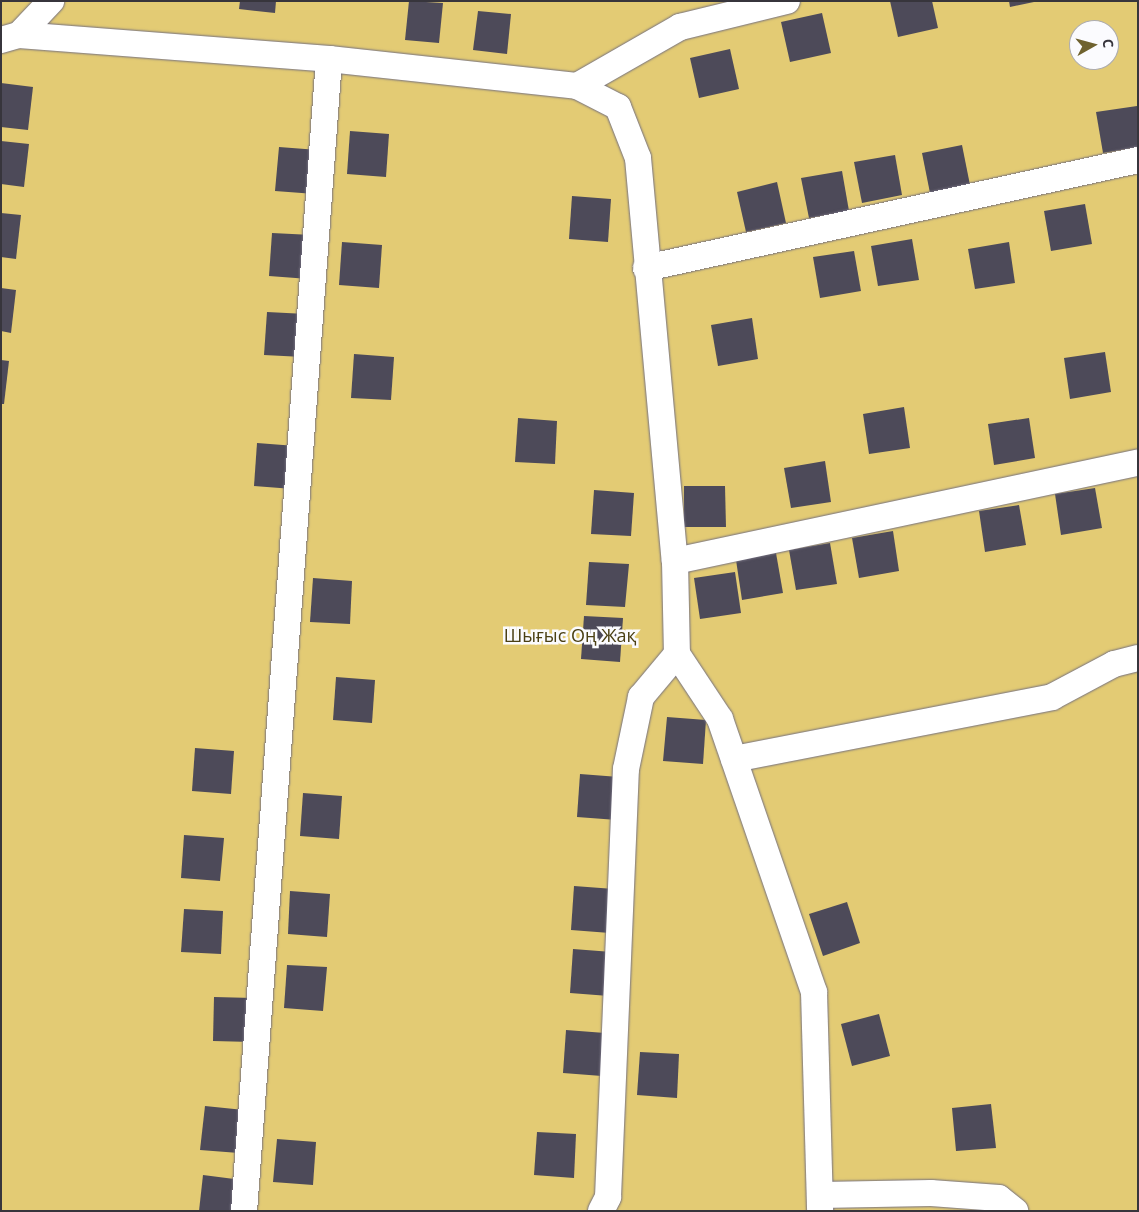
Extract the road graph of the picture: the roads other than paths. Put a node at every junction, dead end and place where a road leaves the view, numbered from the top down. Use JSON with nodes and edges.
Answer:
{"nodes":[{"id":1,"x":51,"y":1,"type":"edge"},
{"id":2,"x":787,"y":1,"type":"edge"},
{"id":3,"x":10,"y":37,"type":"edge"},
{"id":4,"x":329,"y":59,"type":"junction"},
{"id":5,"x":577,"y":86,"type":"junction"},
{"id":6,"x":1138,"y":160,"type":"edge"},
{"id":7,"x":646,"y":268,"type":"junction"},
{"id":8,"x":1138,"y":463,"type":"edge"},
{"id":9,"x":675,"y":561,"type":"junction"},
{"id":10,"x":677,"y":654,"type":"junction"},
{"id":11,"x":1138,"y":658,"type":"edge"},
{"id":12,"x":734,"y":759,"type":"junction"},
{"id":13,"x":820,"y":1203,"type":"edge"},
{"id":14,"x":244,"y":1211,"type":"edge"},
{"id":15,"x":601,"y":1211,"type":"edge"},
{"id":16,"x":1015,"y":1211,"type":"edge"}],
"edges":[{"from":1,"to":3,"type":"lane"},
{"from":2,"to":5,"type":"lane"},
{"from":3,"to":4,"type":"lane"},
{"from":4,"to":5,"type":"lane"},
{"from":4,"to":14,"type":"lane"},
{"from":5,"to":7,"type":"lane"},
{"from":6,"to":7,"type":"lane"},
{"from":7,"to":9,"type":"lane"},
{"from":8,"to":9,"type":"lane"},
{"from":9,"to":10,"type":"lane"},
{"from":10,"to":12,"type":"lane"},
{"from":10,"to":15,"type":"lane"},
{"from":11,"to":12,"type":"lane"},
{"from":12,"to":13,"type":"lane"},
{"from":13,"to":16,"type":"lane"}]}
